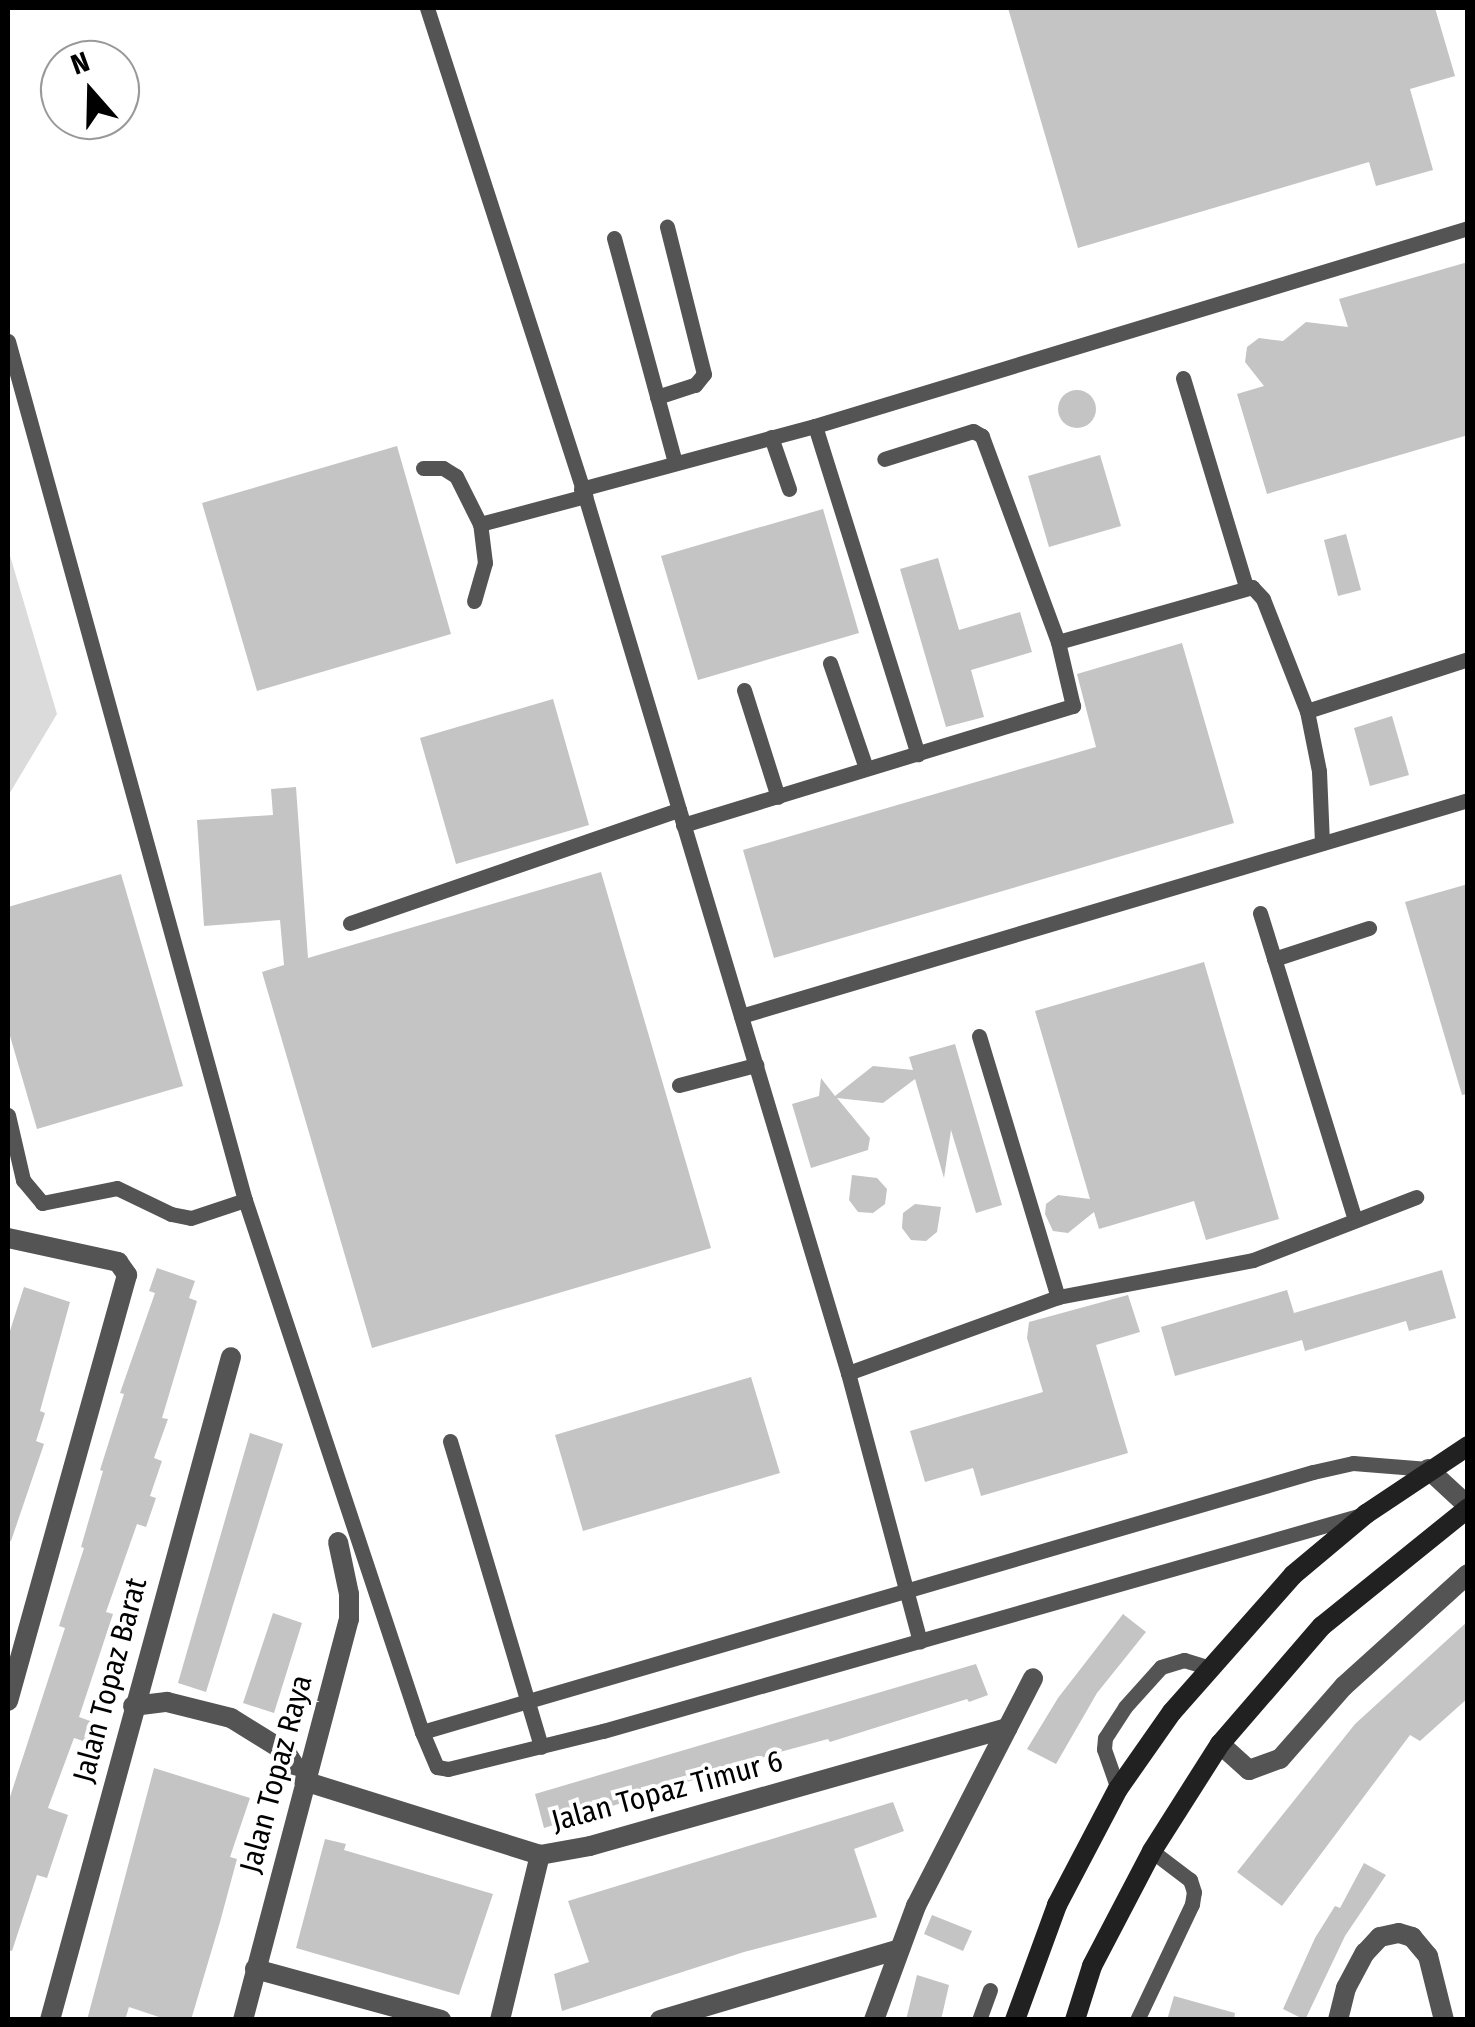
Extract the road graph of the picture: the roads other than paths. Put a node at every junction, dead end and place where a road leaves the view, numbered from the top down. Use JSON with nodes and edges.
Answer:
{"nodes":[{"id":1,"x":427,"y":8,"type":"edge"},
{"id":2,"x":667,"y":228,"type":"dead end"},
{"id":3,"x":1468,"y":228,"type":"edge"},
{"id":4,"x":614,"y":238,"type":"dead end"},
{"id":5,"x":8,"y":341,"type":"edge"},
{"id":6,"x":1183,"y":378,"type":"dead end"},
{"id":7,"x":657,"y":396,"type":"junction"},
{"id":8,"x":815,"y":426,"type":"junction"},
{"id":9,"x":771,"y":437,"type":"junction"},
{"id":10,"x":884,"y":459,"type":"dead end"},
{"id":11,"x":675,"y":462,"type":"junction"},
{"id":12,"x":423,"y":468,"type":"dead end"},
{"id":13,"x":789,"y":489,"type":"dead end"},
{"id":14,"x":583,"y":493,"type":"junction"},
{"id":15,"x":480,"y":524,"type":"junction"},
{"id":16,"x":1246,"y":587,"type":"junction"},
{"id":17,"x":474,"y":601,"type":"dead end"},
{"id":18,"x":1058,"y":642,"type":"junction"},
{"id":19,"x":1468,"y":659,"type":"edge"},
{"id":20,"x":830,"y":663,"type":"dead end"},
{"id":21,"x":744,"y":690,"type":"dead end"},
{"id":22,"x":1307,"y":711,"type":"junction"},
{"id":23,"x":918,"y":754,"type":"junction"},
{"id":24,"x":866,"y":768,"type":"junction"},
{"id":25,"x":778,"y":797,"type":"junction"},
{"id":26,"x":1468,"y":800,"type":"edge"},
{"id":27,"x":681,"y":817,"type":"junction"},
{"id":28,"x":1322,"y":843,"type":"junction"},
{"id":29,"x":1260,"y":913,"type":"dead end"},
{"id":30,"x":350,"y":922,"type":"dead end"},
{"id":31,"x":1370,"y":928,"type":"dead end"},
{"id":32,"x":1274,"y":959,"type":"junction"},
{"id":33,"x":742,"y":1016,"type":"junction"},
{"id":34,"x":978,"y":1036,"type":"dead end"},
{"id":35,"x":756,"y":1065,"type":"junction"},
{"id":36,"x":678,"y":1086,"type":"dead end"},
{"id":37,"x":8,"y":1115,"type":"edge"},
{"id":38,"x":1416,"y":1197,"type":"dead end"},
{"id":39,"x":245,"y":1200,"type":"junction"},
{"id":40,"x":1355,"y":1220,"type":"junction"},
{"id":41,"x":8,"y":1238,"type":"edge"},
{"id":42,"x":1058,"y":1297,"type":"junction"},
{"id":43,"x":230,"y":1357,"type":"dead end"},
{"id":44,"x":848,"y":1372,"type":"junction"},
{"id":45,"x":450,"y":1441,"type":"dead end"},
{"id":46,"x":1468,"y":1446,"type":"edge"},
{"id":47,"x":1428,"y":1469,"type":"junction"},
{"id":48,"x":1468,"y":1507,"type":"edge"},
{"id":49,"x":1366,"y":1514,"type":"junction"},
{"id":50,"x":338,"y":1542,"type":"dead end"},
{"id":51,"x":1468,"y":1574,"type":"edge"},
{"id":52,"x":906,"y":1590,"type":"junction"},
{"id":53,"x":920,"y":1641,"type":"junction"},
{"id":54,"x":1210,"y":1668,"type":"junction"},
{"id":55,"x":1032,"y":1678,"type":"dead end"},
{"id":56,"x":528,"y":1700,"type":"junction"},
{"id":57,"x":8,"y":1701,"type":"edge"},
{"id":58,"x":134,"y":1706,"type":"junction"},
{"id":59,"x":1008,"y":1728,"type":"junction"},
{"id":60,"x":422,"y":1732,"type":"junction"},
{"id":61,"x":1220,"y":1744,"type":"junction"},
{"id":62,"x":541,"y":1747,"type":"junction"},
{"id":63,"x":304,"y":1781,"type":"junction"},
{"id":64,"x":1118,"y":1789,"type":"junction"},
{"id":65,"x":1152,"y":1851,"type":"junction"},
{"id":66,"x":540,"y":1855,"type":"junction"},
{"id":67,"x":900,"y":1949,"type":"junction"},
{"id":68,"x":255,"y":1969,"type":"junction"},
{"id":69,"x":990,"y":1990,"type":"dead end"},
{"id":70,"x":50,"y":2020,"type":"edge"},
{"id":71,"x":243,"y":2020,"type":"edge"},
{"id":72,"x":441,"y":2020,"type":"edge"},
{"id":73,"x":500,"y":2020,"type":"edge"},
{"id":74,"x":660,"y":2020,"type":"edge"},
{"id":75,"x":874,"y":2020,"type":"edge"},
{"id":76,"x":979,"y":2020,"type":"edge"},
{"id":77,"x":1015,"y":2020,"type":"edge"},
{"id":78,"x":1075,"y":2020,"type":"edge"},
{"id":79,"x":1137,"y":2020,"type":"edge"},
{"id":80,"x":1338,"y":2020,"type":"edge"},
{"id":81,"x":1444,"y":2020,"type":"edge"}],
"edges":[{"from":1,"to":14,"type":"lane"},
{"from":2,"to":7,"type":"lane"},
{"from":3,"to":8,"type":"lane"},
{"from":4,"to":7,"type":"lane"},
{"from":5,"to":39,"type":"lane"},
{"from":6,"to":16,"type":"lane"},
{"from":7,"to":11,"type":"lane"},
{"from":8,"to":9,"type":"lane"},
{"from":8,"to":23,"type":"lane"},
{"from":9,"to":11,"type":"lane"},
{"from":9,"to":13,"type":"lane"},
{"from":10,"to":18,"type":"lane"},
{"from":11,"to":14,"type":"lane"},
{"from":12,"to":15,"type":"lane"},
{"from":14,"to":15,"type":"lane"},
{"from":14,"to":27,"type":"lane"},
{"from":15,"to":17,"type":"lane"},
{"from":16,"to":18,"type":"lane"},
{"from":16,"to":22,"type":"lane"},
{"from":18,"to":23,"type":"lane"},
{"from":19,"to":22,"type":"lane"},
{"from":20,"to":24,"type":"lane"},
{"from":21,"to":25,"type":"lane"},
{"from":22,"to":28,"type":"lane"},
{"from":23,"to":24,"type":"lane"},
{"from":24,"to":25,"type":"lane"},
{"from":25,"to":27,"type":"lane"},
{"from":26,"to":28,"type":"lane"},
{"from":27,"to":30,"type":"lane"},
{"from":27,"to":33,"type":"lane"},
{"from":28,"to":33,"type":"lane"},
{"from":29,"to":32,"type":"lane"},
{"from":31,"to":32,"type":"lane"},
{"from":32,"to":40,"type":"lane"},
{"from":33,"to":35,"type":"lane"},
{"from":34,"to":42,"type":"lane"},
{"from":35,"to":36,"type":"lane"},
{"from":35,"to":44,"type":"lane"},
{"from":37,"to":39,"type":"lane"},
{"from":38,"to":40,"type":"lane"},
{"from":39,"to":60,"type":"lane"},
{"from":40,"to":42,"type":"lane"},
{"from":41,"to":57,"type":"street"},
{"from":42,"to":44,"type":"lane"},
{"from":43,"to":58,"type":"street","name":"Jalan Topaz Barat"},
{"from":44,"to":52,"type":"lane"},
{"from":45,"to":56,"type":"lane"},
{"from":46,"to":47,"type":"main road"},
{"from":47,"to":48,"type":"street"},
{"from":47,"to":49,"type":"main road"},
{"from":47,"to":52,"type":"lane"},
{"from":48,"to":61,"type":"main road"},
{"from":49,"to":53,"type":"lane"},
{"from":49,"to":54,"type":"main road"},
{"from":50,"to":63,"type":"street","name":"Jalan Topaz Raya"},
{"from":51,"to":61,"type":"street"},
{"from":52,"to":53,"type":"lane"},
{"from":52,"to":56,"type":"lane"},
{"from":53,"to":62,"type":"lane"},
{"from":54,"to":64,"type":"main road"},
{"from":54,"to":64,"type":"lane"},
{"from":55,"to":59,"type":"street"},
{"from":56,"to":60,"type":"lane"},
{"from":56,"to":62,"type":"lane"},
{"from":58,"to":63,"type":"street"},
{"from":58,"to":70,"type":"street","name":"Jalan Topaz Barat"},
{"from":59,"to":66,"type":"street","name":"Jalan Topaz Timur 6"},
{"from":59,"to":67,"type":"street"},
{"from":60,"to":62,"type":"lane"},
{"from":61,"to":65,"type":"main road"},
{"from":63,"to":66,"type":"street","name":"Jalan Topaz Timur 6"},
{"from":63,"to":68,"type":"street","name":"Jalan Topaz Raya"},
{"from":64,"to":77,"type":"main road"},
{"from":65,"to":78,"type":"main road"},
{"from":65,"to":79,"type":"lane"},
{"from":66,"to":73,"type":"street"},
{"from":67,"to":74,"type":"street"},
{"from":67,"to":75,"type":"street"},
{"from":68,"to":71,"type":"street","name":"Jalan Topaz Raya"},
{"from":68,"to":72,"type":"street"},
{"from":69,"to":76,"type":"lane"},
{"from":80,"to":81,"type":"street"}]}
